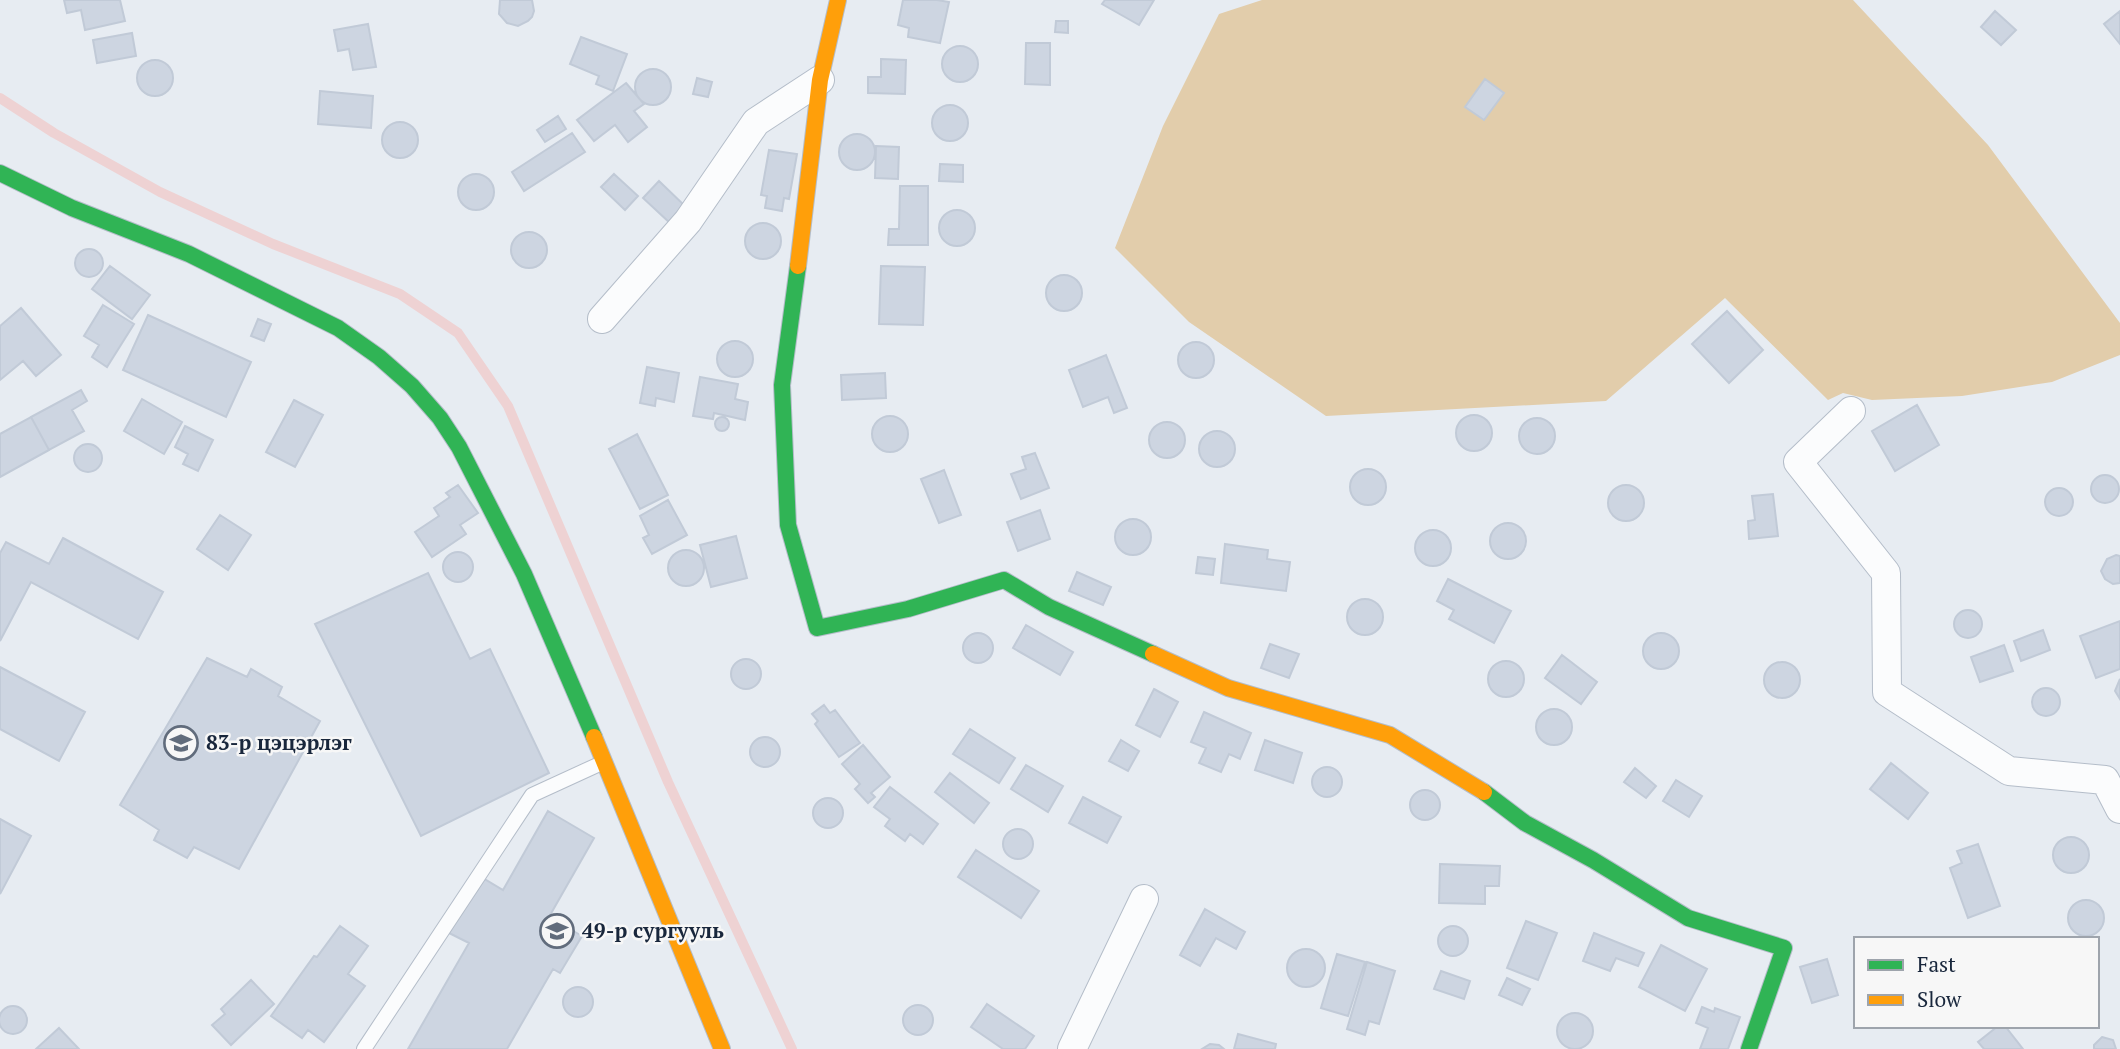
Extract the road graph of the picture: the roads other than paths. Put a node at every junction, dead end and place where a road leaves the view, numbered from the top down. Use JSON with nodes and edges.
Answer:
{"nodes":[{"id":1,"x":838,"y":0,"type":"edge"},
{"id":2,"x":820,"y":80,"type":"junction"},
{"id":3,"x":0,"y":173,"type":"edge"},
{"id":4,"x":602,"y":320,"type":"dead end"},
{"id":5,"x":1851,"y":411,"type":"dead end"},
{"id":6,"x":605,"y":762,"type":"junction"},
{"id":7,"x":2120,"y":809,"type":"edge"},
{"id":8,"x":1144,"y":899,"type":"dead end"},
{"id":9,"x":364,"y":1049,"type":"edge"},
{"id":10,"x":722,"y":1049,"type":"edge"},
{"id":11,"x":1072,"y":1049,"type":"edge"},
{"id":12,"x":1749,"y":1049,"type":"edge"}],
"edges":[{"from":1,"to":2,"type":"street"},
{"from":2,"to":4,"type":"street"},
{"from":2,"to":12,"type":"street"},
{"from":3,"to":6,"type":"street"},
{"from":5,"to":7,"type":"street"},
{"from":6,"to":9,"type":"lane"},
{"from":6,"to":10,"type":"street"},
{"from":8,"to":11,"type":"street"}]}
